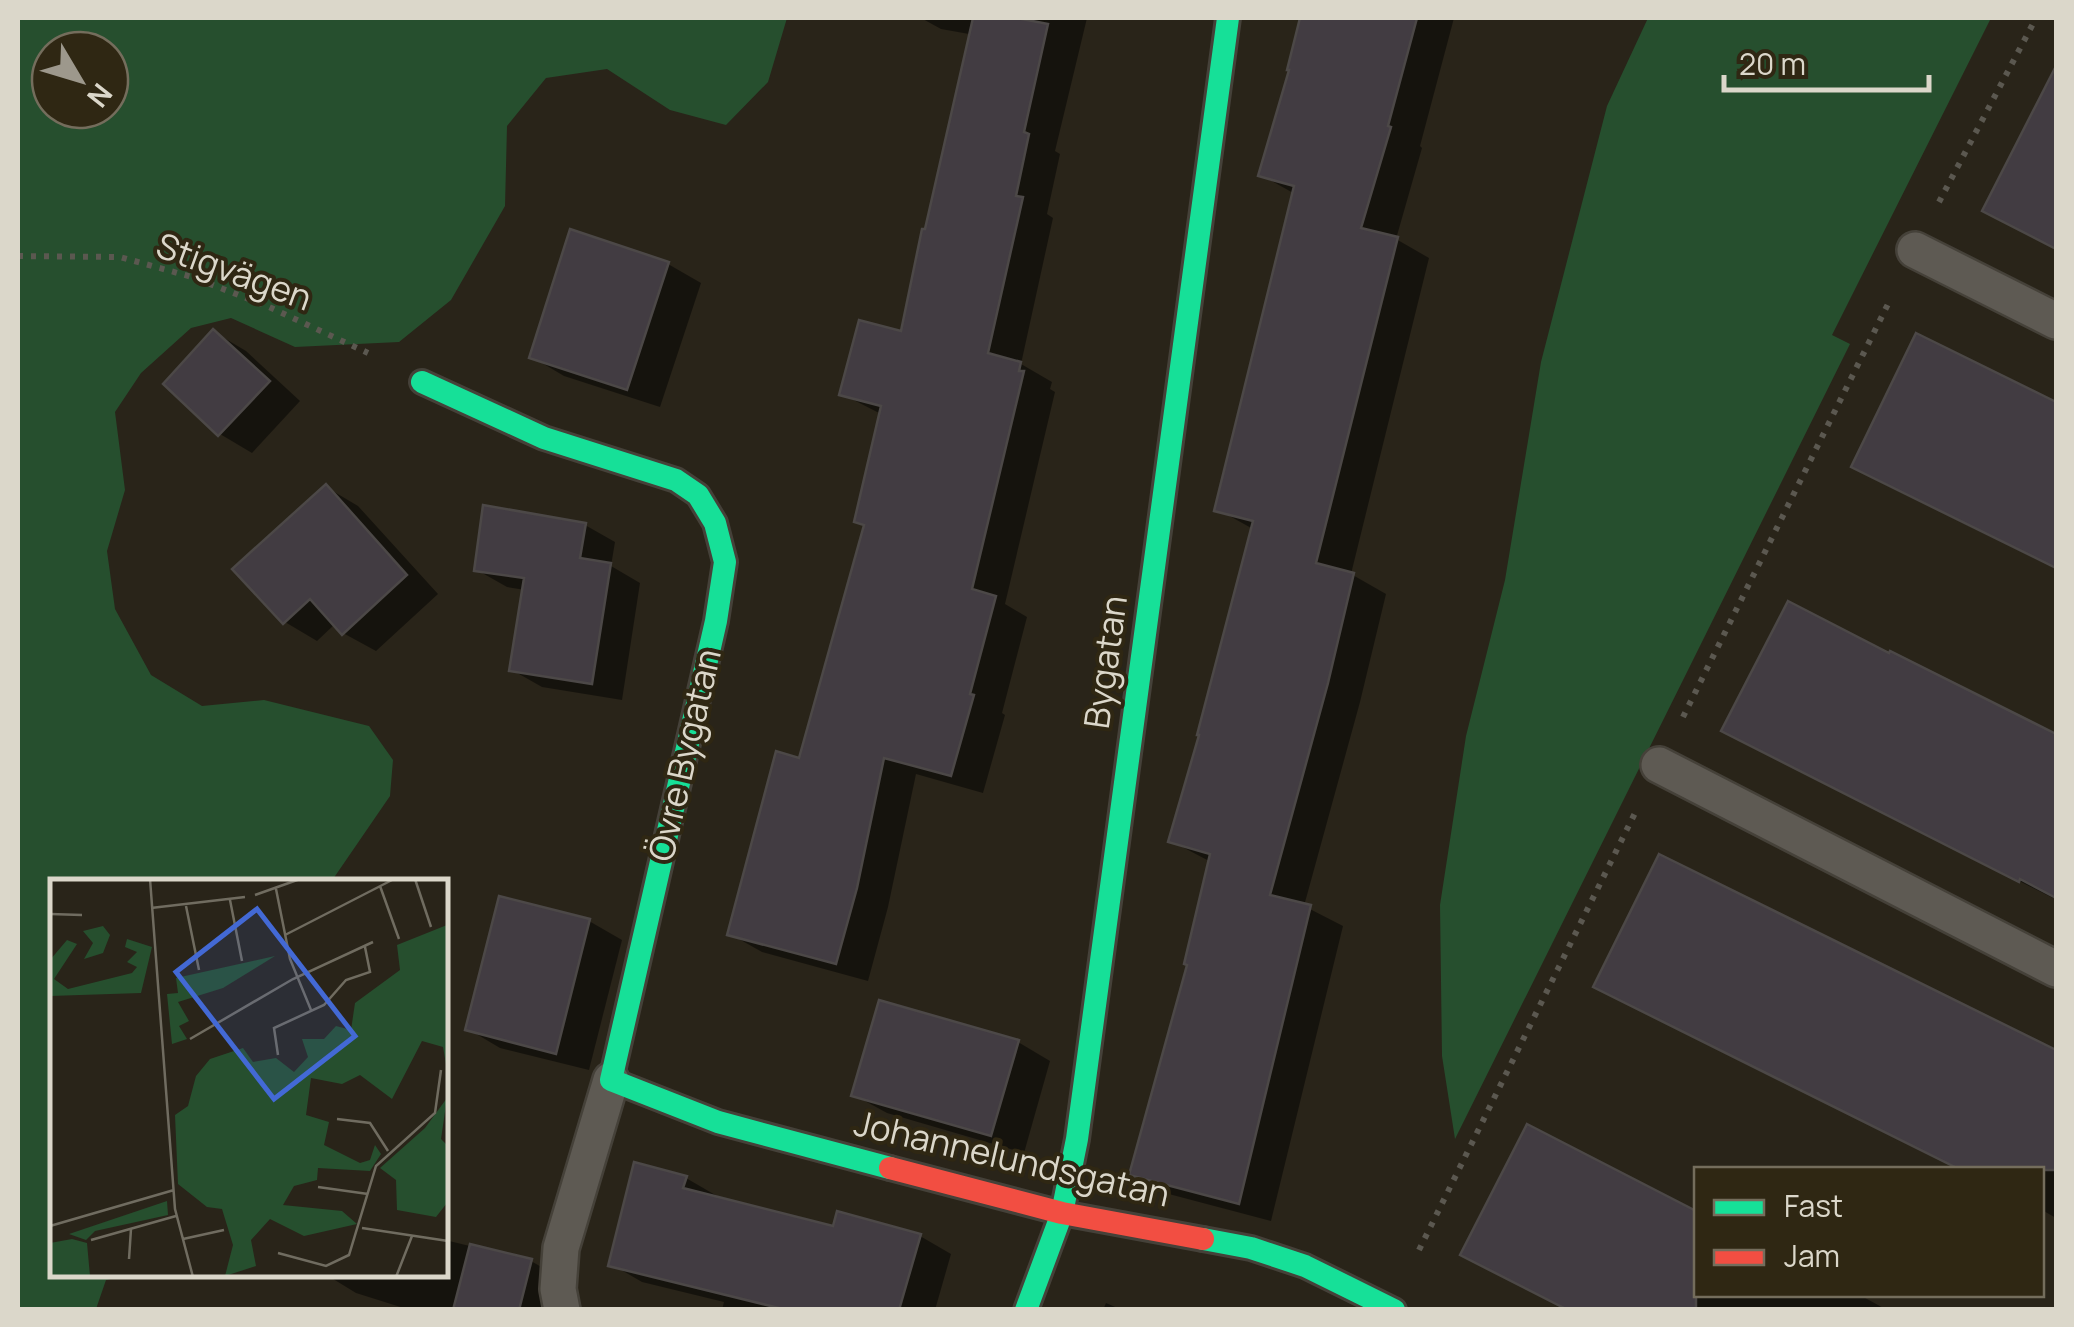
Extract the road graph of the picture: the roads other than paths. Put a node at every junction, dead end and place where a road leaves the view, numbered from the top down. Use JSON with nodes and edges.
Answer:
{"nodes":[{"id":1,"x":1228,"y":18,"type":"edge"},
{"id":2,"x":1915,"y":250,"type":"road end"},
{"id":3,"x":2056,"y":321,"type":"edge"},
{"id":4,"x":422,"y":382,"type":"road end"},
{"id":5,"x":1659,"y":765,"type":"road end"},
{"id":6,"x":2056,"y":969,"type":"edge"},
{"id":7,"x":611,"y":1080,"type":"junction"},
{"id":8,"x":1062,"y":1213,"type":"junction"},
{"id":9,"x":1392,"y":1308,"type":"edge"},
{"id":10,"x":562,"y":1310,"type":"edge"},
{"id":11,"x":1026,"y":1310,"type":"edge"}],
"edges":[{"from":1,"to":8,"type":"street","name":"Bygatan"},
{"from":2,"to":3,"type":"lane"},
{"from":4,"to":7,"type":"street","name":"Övre Bygatan"},
{"from":5,"to":6,"type":"lane"},
{"from":7,"to":8,"type":"street","name":"Johannelundsgatan"},
{"from":7,"to":10,"type":"lane","name":"Övre Bygatan"},
{"from":8,"to":9,"type":"street","name":"Johannelundsgatan"},
{"from":8,"to":11,"type":"street","name":"Bygatan"}]}
